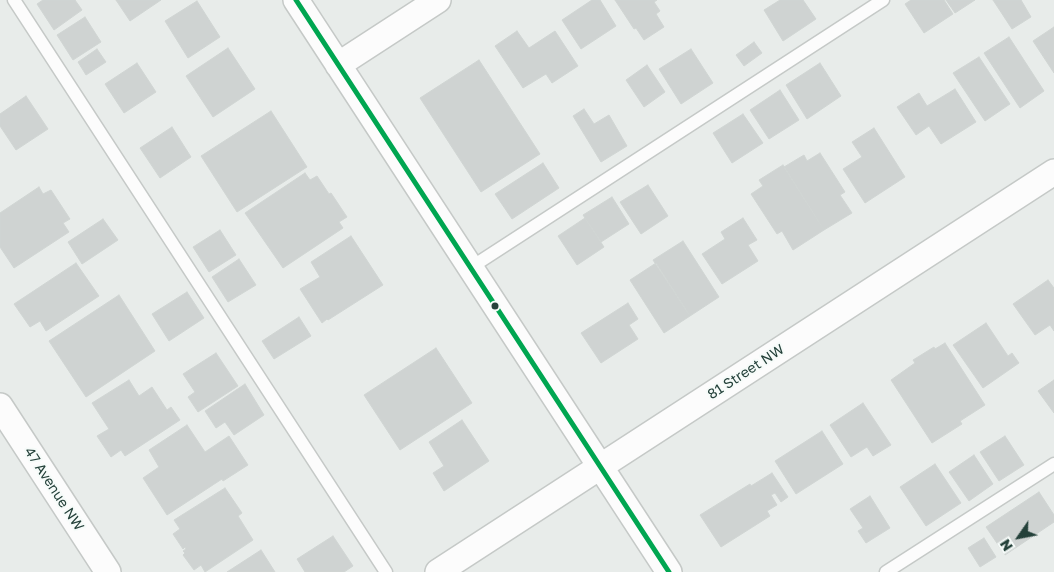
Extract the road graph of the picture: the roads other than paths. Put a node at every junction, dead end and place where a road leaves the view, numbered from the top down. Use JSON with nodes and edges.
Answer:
{"nodes":[{"id":1,"x":14,"y":0,"type":"edge"},
{"id":2,"x":296,"y":0,"type":"edge"},
{"id":3,"x":438,"y":0,"type":"edge"},
{"id":4,"x":883,"y":0,"type":"edge"},
{"id":5,"x":338,"y":65,"type":"junction"},
{"id":6,"x":1054,"y":172,"type":"edge"},
{"id":7,"x":470,"y":268,"type":"junction"},
{"id":8,"x":0,"y":406,"type":"edge"},
{"id":9,"x":1054,"y":464,"type":"edge"},
{"id":10,"x":601,"y":467,"type":"junction"},
{"id":11,"x":108,"y":572,"type":"edge"},
{"id":12,"x":386,"y":572,"type":"edge"},
{"id":13,"x":438,"y":572,"type":"edge"},
{"id":14,"x":669,"y":572,"type":"edge"},
{"id":15,"x":886,"y":572,"type":"edge"}],
"edges":[{"from":1,"to":12,"type":"lane"},
{"from":2,"to":5,"type":"street"},
{"from":3,"to":5,"type":"street"},
{"from":4,"to":7,"type":"lane"},
{"from":5,"to":7,"type":"street"},
{"from":6,"to":10,"type":"street","name":"81 Street NW"},
{"from":7,"to":10,"type":"street"},
{"from":8,"to":11,"type":"street","name":"47 Avenue NW"},
{"from":9,"to":15,"type":"lane"},
{"from":10,"to":13,"type":"street","name":"81 Street NW"},
{"from":10,"to":14,"type":"street"}]}
